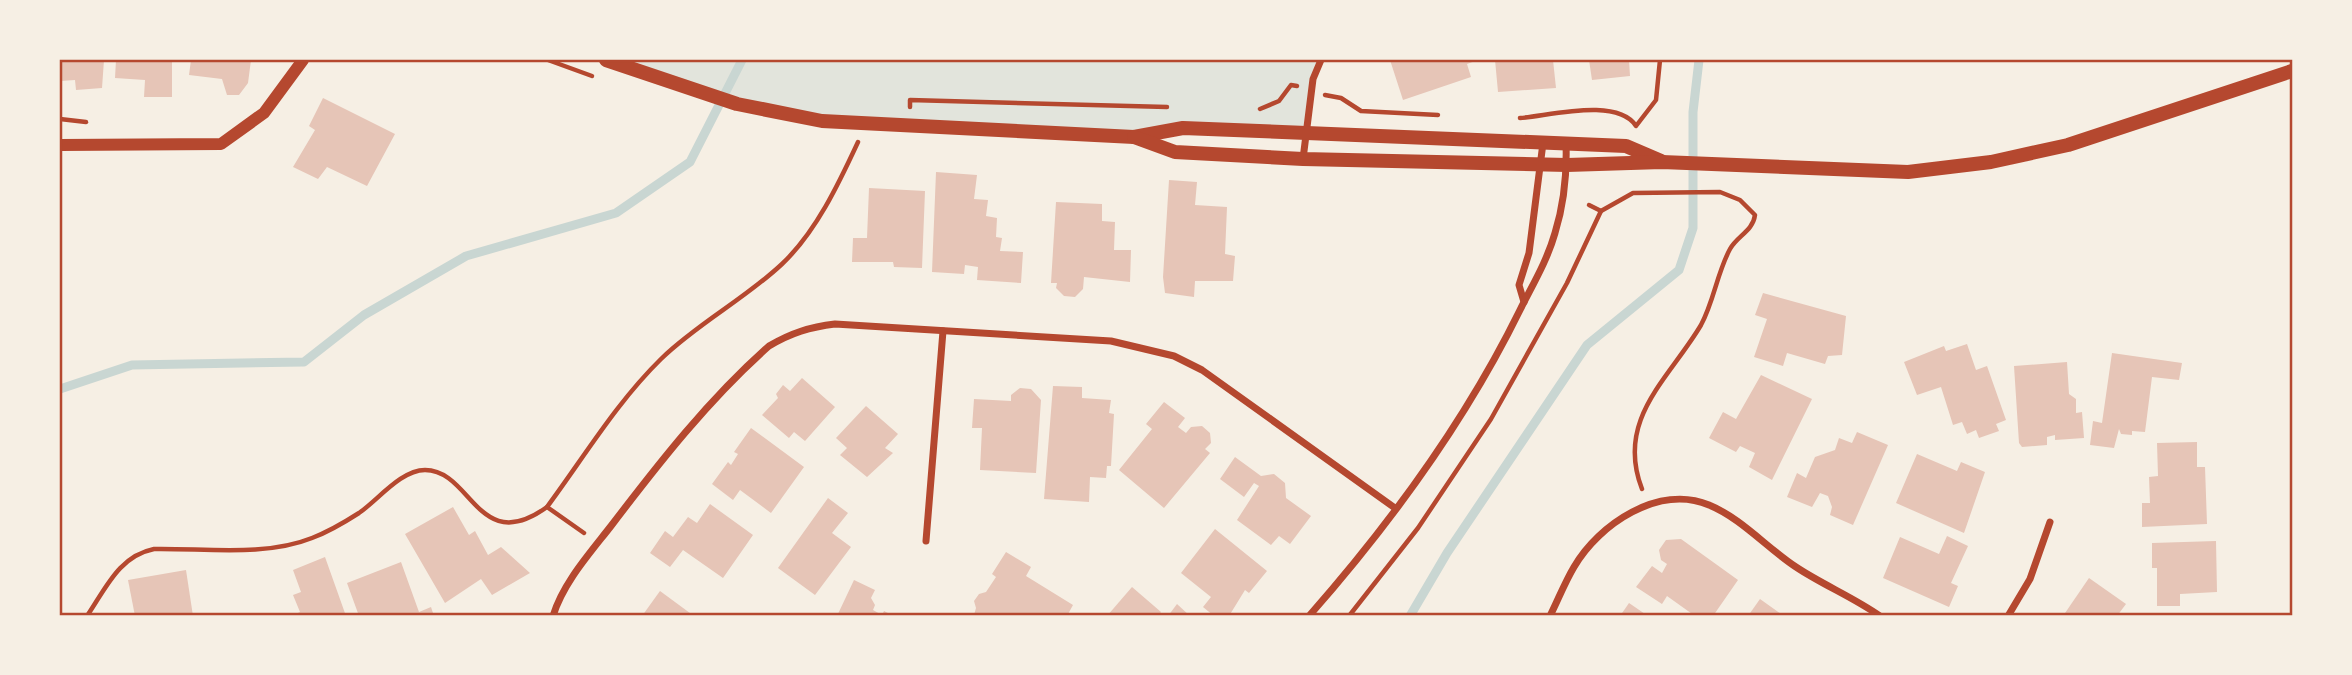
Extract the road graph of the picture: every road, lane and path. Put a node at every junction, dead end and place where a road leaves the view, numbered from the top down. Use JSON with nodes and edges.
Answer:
{"nodes":[{"id":1,"x":303,"y":60,"type":"edge"},
{"id":2,"x":606,"y":60,"type":"edge"},
{"id":3,"x":1321,"y":60,"type":"edge"},
{"id":4,"x":1660,"y":60,"type":"edge"},
{"id":5,"x":2292,"y":71,"type":"edge"},
{"id":6,"x":1312,"y":90,"type":"junction"},
{"id":7,"x":910,"y":100,"type":"dead end"},
{"id":8,"x":1172,"y":107,"type":"dead end"},
{"id":9,"x":1255,"y":110,"type":"dead end"},
{"id":10,"x":1442,"y":115,"type":"dead end"},
{"id":11,"x":1518,"y":118,"type":"dead end"},
{"id":12,"x":60,"y":119,"type":"edge"},
{"id":13,"x":95,"y":123,"type":"dead end"},
{"id":14,"x":863,"y":124,"type":"junction"},
{"id":15,"x":1306,"y":133,"type":"junction"},
{"id":16,"x":1134,"y":137,"type":"junction"},
{"id":17,"x":1543,"y":143,"type":"junction"},
{"id":18,"x":1566,"y":144,"type":"junction"},
{"id":19,"x":60,"y":145,"type":"edge"},
{"id":20,"x":1303,"y":159,"type":"junction"},
{"id":21,"x":1662,"y":162,"type":"junction"},
{"id":22,"x":1541,"y":164,"type":"junction"},
{"id":23,"x":1567,"y":165,"type":"junction"},
{"id":24,"x":1627,"y":182,"type":"dead end"},
{"id":25,"x":1633,"y":193,"type":"junction"},
{"id":26,"x":1588,"y":205,"type":"dead end"},
{"id":27,"x":1601,"y":211,"type":"junction"},
{"id":28,"x":1524,"y":302,"type":"junction"},
{"id":29,"x":943,"y":331,"type":"junction"},
{"id":30,"x":1649,"y":503,"type":"junction"},
{"id":31,"x":547,"y":507,"type":"junction"},
{"id":32,"x":1395,"y":508,"type":"junction"},
{"id":33,"x":2050,"y":522,"type":"dead end"},
{"id":34,"x":926,"y":541,"type":"dead end"},
{"id":35,"x":598,"y":543,"type":"junction"},
{"id":36,"x":88,"y":615,"type":"edge"},
{"id":37,"x":553,"y":615,"type":"edge"},
{"id":38,"x":1309,"y":615,"type":"edge"},
{"id":39,"x":1349,"y":615,"type":"edge"},
{"id":40,"x":1550,"y":615,"type":"edge"},
{"id":41,"x":1880,"y":615,"type":"edge"},
{"id":42,"x":2008,"y":615,"type":"edge"}],
"edges":[{"from":1,"to":19,"type":"street"},
{"from":2,"to":14,"type":"main road"},
{"from":3,"to":6,"type":"street"},
{"from":4,"to":11,"type":"path"},
{"from":5,"to":21,"type":"main road"},
{"from":6,"to":9,"type":"path"},
{"from":6,"to":10,"type":"path"},
{"from":6,"to":15,"type":"street"},
{"from":7,"to":8,"type":"path"},
{"from":12,"to":13,"type":"path"},
{"from":14,"to":16,"type":"main road"},
{"from":14,"to":31,"type":"path"},
{"from":15,"to":16,"type":"main road"},
{"from":15,"to":17,"type":"main road"},
{"from":15,"to":20,"type":"street"},
{"from":16,"to":20,"type":"main road"},
{"from":17,"to":18,"type":"main road"},
{"from":17,"to":22,"type":"street"},
{"from":18,"to":21,"type":"main road"},
{"from":18,"to":23,"type":"street"},
{"from":20,"to":22,"type":"main road"},
{"from":21,"to":23,"type":"main road"},
{"from":22,"to":23,"type":"main road"},
{"from":22,"to":28,"type":"street"},
{"from":23,"to":28,"type":"street"},
{"from":24,"to":25,"type":"path"},
{"from":25,"to":27,"type":"path"},
{"from":25,"to":30,"type":"path"},
{"from":26,"to":27,"type":"path"},
{"from":27,"to":39,"type":"path"},
{"from":28,"to":32,"type":"street"},
{"from":29,"to":32,"type":"street"},
{"from":29,"to":34,"type":"street"},
{"from":29,"to":35,"type":"street"},
{"from":30,"to":40,"type":"street"},
{"from":30,"to":41,"type":"street"},
{"from":31,"to":35,"type":"path"},
{"from":31,"to":36,"type":"path"},
{"from":32,"to":38,"type":"street"},
{"from":33,"to":42,"type":"street"},
{"from":35,"to":37,"type":"street"}]}
